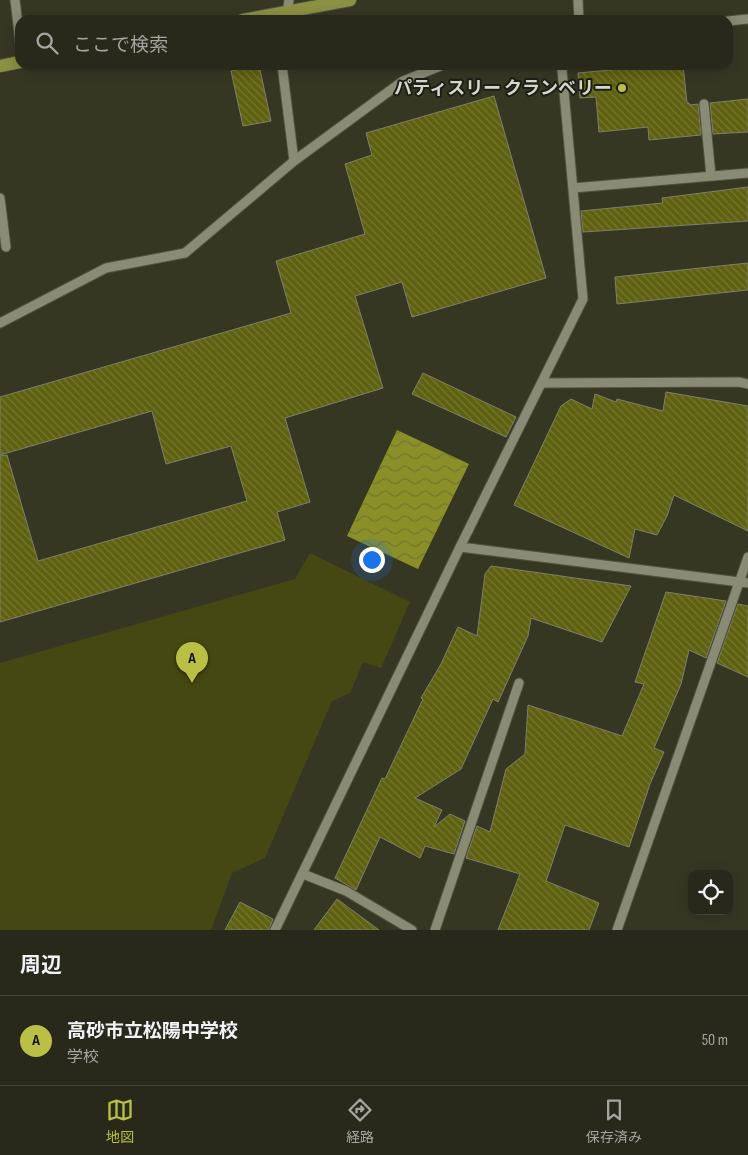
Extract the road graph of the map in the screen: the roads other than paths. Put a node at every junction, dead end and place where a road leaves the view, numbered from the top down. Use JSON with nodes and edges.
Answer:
{"nodes":[{"id":1,"x":15,"y":0,"type":"edge"},
{"id":2,"x":350,"y":0,"type":"edge"},
{"id":3,"x":578,"y":0,"type":"edge"},
{"id":4,"x":288,"y":10,"type":"edge"},
{"id":5,"x":17,"y":15,"type":"edge"},
{"id":6,"x":266,"y":15,"type":"edge"},
{"id":7,"x":579,"y":15,"type":"edge"},
{"id":8,"x":748,"y":19,"type":"edge"},
{"id":9,"x":733,"y":20,"type":"edge"},
{"id":10,"x":15,"y":63,"type":"edge"},
{"id":11,"x":0,"y":66,"type":"edge"},
{"id":12,"x":283,"y":70,"type":"edge"},
{"id":13,"x":430,"y":70,"type":"edge"},
{"id":14,"x":562,"y":70,"type":"edge"},
{"id":15,"x":704,"y":104,"type":"dead end"},
{"id":16,"x":294,"y":161,"type":"junction"},
{"id":17,"x":748,"y":173,"type":"edge"},
{"id":18,"x":711,"y":176,"type":"junction"},
{"id":19,"x":573,"y":188,"type":"junction"},
{"id":20,"x":0,"y":198,"type":"edge"},
{"id":21,"x":6,"y":247,"type":"dead end"},
{"id":22,"x":0,"y":323,"type":"edge"},
{"id":23,"x":543,"y":382,"type":"junction"},
{"id":24,"x":748,"y":384,"type":"edge"},
{"id":25,"x":460,"y":547,"type":"junction"},
{"id":26,"x":748,"y":558,"type":"edge"},
{"id":27,"x":744,"y":582,"type":"edge"},
{"id":28,"x":519,"y":683,"type":"dead end"},
{"id":29,"x":303,"y":874,"type":"junction"},
{"id":30,"x":275,"y":930,"type":"edge"},
{"id":31,"x":412,"y":930,"type":"edge"},
{"id":32,"x":435,"y":930,"type":"edge"},
{"id":33,"x":617,"y":930,"type":"edge"}],
"edges":[{"from":1,"to":5,"type":"street"},
{"from":2,"to":4,"type":"main road"},
{"from":3,"to":7,"type":"street"},
{"from":4,"to":6,"type":"main road"},
{"from":8,"to":9,"type":"street"},
{"from":10,"to":11,"type":"main road"},
{"from":12,"to":16,"type":"street"},
{"from":13,"to":16,"type":"street"},
{"from":14,"to":19,"type":"street"},
{"from":15,"to":18,"type":"street"},
{"from":16,"to":22,"type":"street"},
{"from":17,"to":18,"type":"street"},
{"from":18,"to":19,"type":"street"},
{"from":19,"to":23,"type":"street"},
{"from":20,"to":21,"type":"street"},
{"from":23,"to":24,"type":"street"},
{"from":23,"to":25,"type":"street"},
{"from":25,"to":27,"type":"street"},
{"from":25,"to":29,"type":"street"},
{"from":26,"to":27,"type":"street"},
{"from":27,"to":33,"type":"street"},
{"from":28,"to":32,"type":"street"},
{"from":29,"to":30,"type":"street"},
{"from":29,"to":31,"type":"street"}]}
